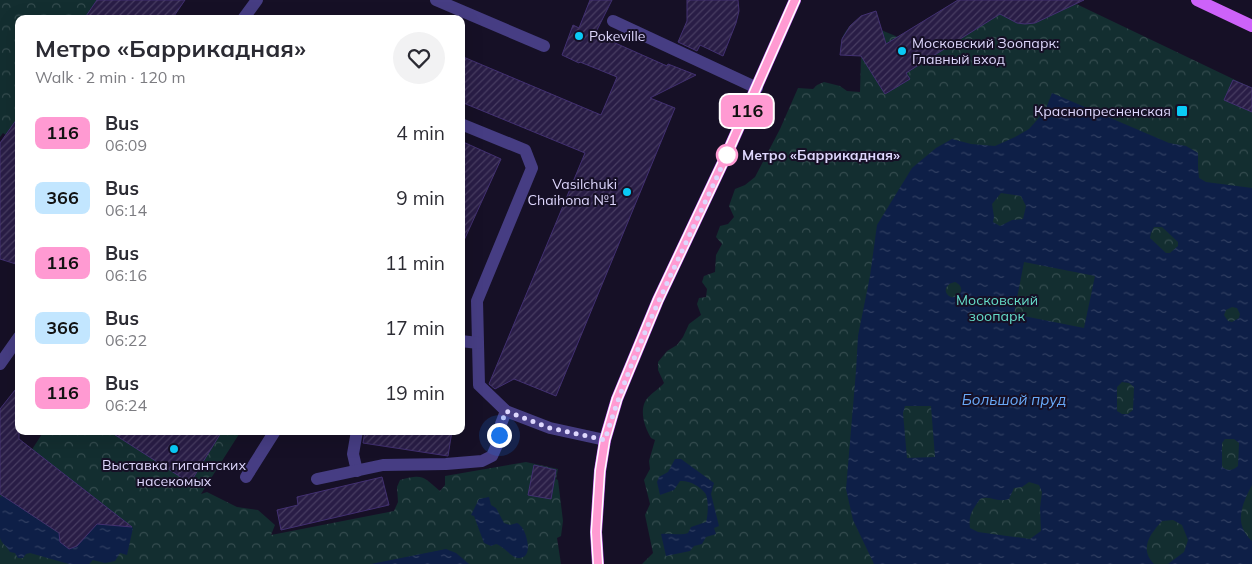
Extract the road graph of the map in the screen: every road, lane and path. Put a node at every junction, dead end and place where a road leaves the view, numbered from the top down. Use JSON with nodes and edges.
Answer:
{"nodes":[{"id":1,"x":256,"y":0,"type":"edge"},
{"id":2,"x":436,"y":0,"type":"edge"},
{"id":3,"x":789,"y":0,"type":"edge"},
{"id":4,"x":795,"y":0,"type":"edge"},
{"id":5,"x":1197,"y":0,"type":"edge"},
{"id":6,"x":789,"y":14,"type":"junction"},
{"id":7,"x":246,"y":15,"type":"edge"},
{"id":8,"x":614,"y":21,"type":"dead end"},
{"id":9,"x":1252,"y":26,"type":"edge"},
{"id":10,"x":544,"y":46,"type":"dead end"},
{"id":11,"x":757,"y":88,"type":"junction"},
{"id":12,"x":465,"y":126,"type":"edge"},
{"id":13,"x":465,"y":341,"type":"edge"},
{"id":14,"x":15,"y":343,"type":"edge"},
{"id":15,"x":478,"y":343,"type":"junction"},
{"id":16,"x":0,"y":364,"type":"edge"},
{"id":17,"x":506,"y":411,"type":"junction"},
{"id":18,"x":272,"y":435,"type":"edge"},
{"id":19,"x":356,"y":435,"type":"edge"},
{"id":20,"x":605,"y":440,"type":"junction"},
{"id":21,"x":358,"y":470,"type":"junction"},
{"id":22,"x":246,"y":477,"type":"dead end"},
{"id":23,"x":316,"y":479,"type":"dead end"},
{"id":24,"x":598,"y":564,"type":"edge"}],
"edges":[{"from":1,"to":7,"type":"lane"},
{"from":2,"to":10,"type":"lane"},
{"from":3,"to":6,"type":"main road"},
{"from":4,"to":6,"type":"main road"},
{"from":5,"to":9,"type":"main road"},
{"from":6,"to":11,"type":"main road"},
{"from":8,"to":11,"type":"lane"},
{"from":11,"to":20,"type":"main road"},
{"from":12,"to":15,"type":"lane"},
{"from":13,"to":15,"type":"lane"},
{"from":14,"to":16,"type":"lane"},
{"from":15,"to":17,"type":"lane"},
{"from":17,"to":20,"type":"lane"},
{"from":17,"to":21,"type":"lane"},
{"from":18,"to":22,"type":"lane"},
{"from":19,"to":21,"type":"lane"},
{"from":20,"to":24,"type":"main road"},
{"from":21,"to":23,"type":"lane"}]}
